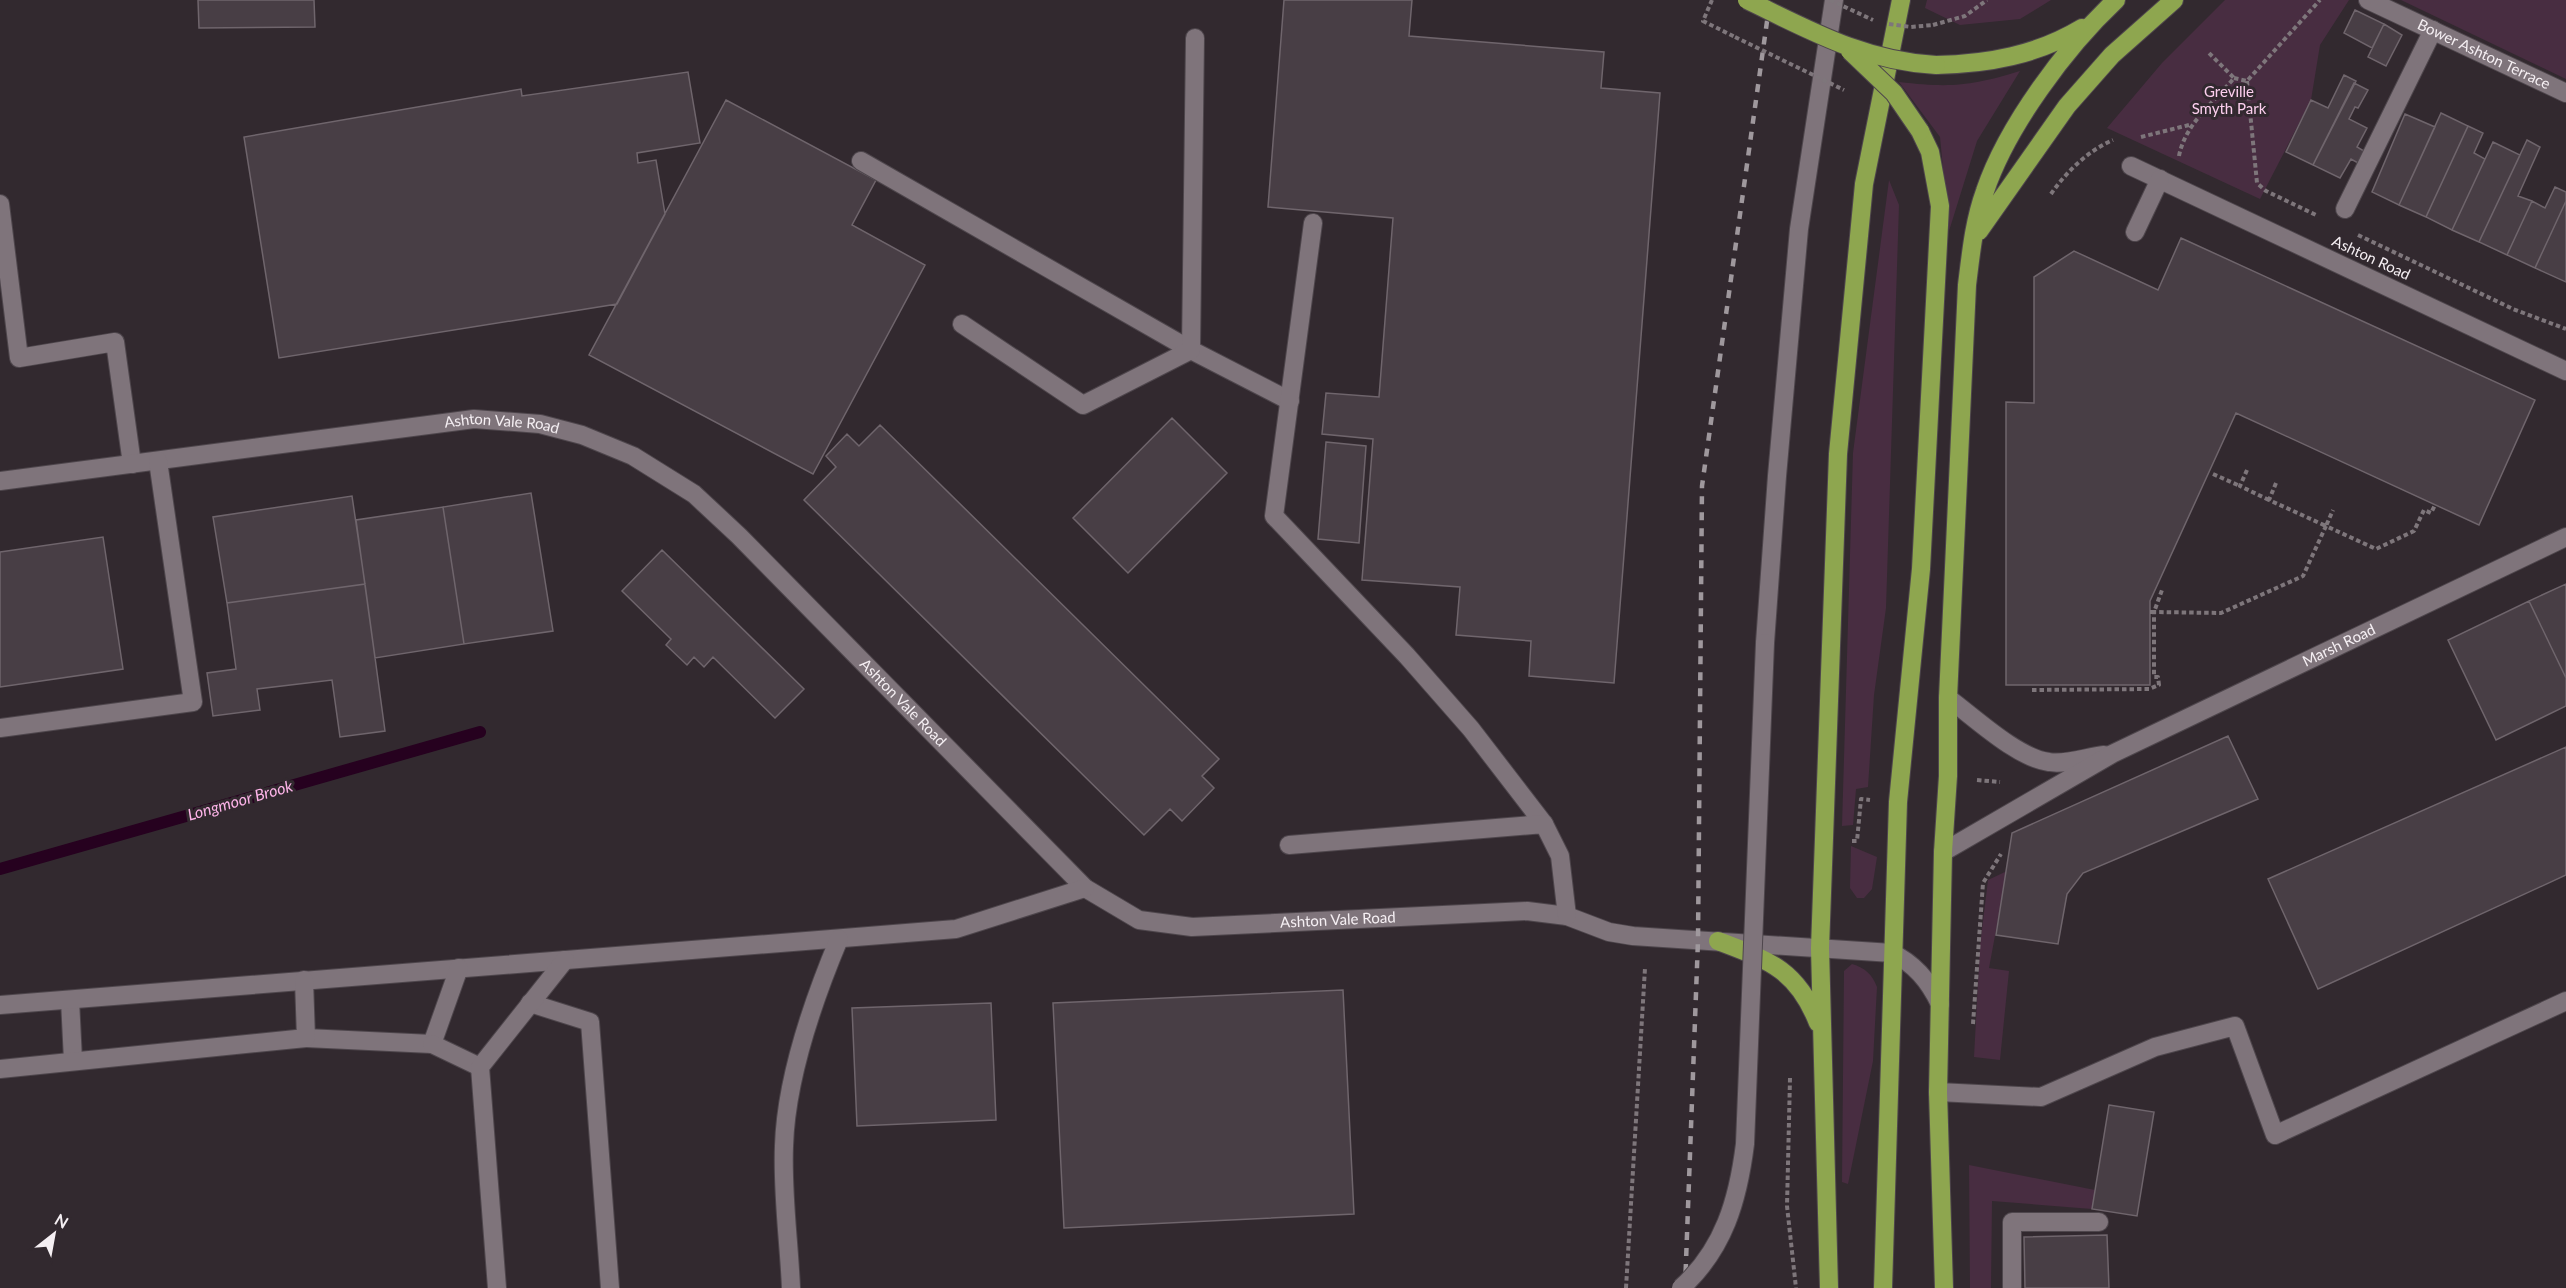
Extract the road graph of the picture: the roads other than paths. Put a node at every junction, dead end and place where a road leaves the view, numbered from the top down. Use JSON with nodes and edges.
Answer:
{"nodes":[{"id":1,"x":1747,"y":0,"type":"edge"},
{"id":2,"x":1832,"y":0,"type":"edge"},
{"id":3,"x":1901,"y":0,"type":"edge"},
{"id":4,"x":2116,"y":0,"type":"edge"},
{"id":5,"x":2174,"y":0,"type":"edge"},
{"id":6,"x":2368,"y":0,"type":"edge"},
{"id":7,"x":2092,"y":23,"type":"junction"},
{"id":8,"x":2433,"y":30,"type":"junction"},
{"id":9,"x":1195,"y":38,"type":"dead end"},
{"id":10,"x":1846,"y":48,"type":"junction"},
{"id":11,"x":2566,"y":93,"type":"edge"},
{"id":12,"x":861,"y":161,"type":"dead end"},
{"id":13,"x":2131,"y":166,"type":"dead end"},
{"id":14,"x":2166,"y":181,"type":"junction"},
{"id":15,"x":0,"y":204,"type":"edge"},
{"id":16,"x":2345,"y":209,"type":"dead end"},
{"id":17,"x":1313,"y":223,"type":"dead end"},
{"id":18,"x":2135,"y":232,"type":"dead end"},
{"id":19,"x":1972,"y":240,"type":"junction"},
{"id":20,"x":962,"y":324,"type":"dead end"},
{"id":21,"x":1191,"y":350,"type":"junction"},
{"id":22,"x":2566,"y":371,"type":"edge"},
{"id":23,"x":1290,"y":401,"type":"junction"},
{"id":24,"x":158,"y":461,"type":"junction"},
{"id":25,"x":132,"y":464,"type":"junction"},
{"id":26,"x":0,"y":481,"type":"edge"},
{"id":27,"x":2566,"y":537,"type":"edge"},
{"id":28,"x":1948,"y":698,"type":"junction"},
{"id":29,"x":0,"y":728,"type":"edge"},
{"id":30,"x":2112,"y":754,"type":"junction"},
{"id":31,"x":1544,"y":824,"type":"junction"},
{"id":32,"x":1289,"y":845,"type":"dead end"},
{"id":33,"x":1943,"y":852,"type":"junction"},
{"id":34,"x":1086,"y":888,"type":"junction"},
{"id":35,"x":1566,"y":916,"type":"junction"},
{"id":36,"x":839,"y":939,"type":"junction"},
{"id":37,"x":1718,"y":940,"type":"junction"},
{"id":38,"x":1820,"y":948,"type":"junction"},
{"id":39,"x":1892,"y":953,"type":"junction"},
{"id":40,"x":565,"y":960,"type":"junction"},
{"id":41,"x":459,"y":968,"type":"junction"},
{"id":42,"x":304,"y":980,"type":"junction"},
{"id":43,"x":70,"y":1000,"type":"junction"},
{"id":44,"x":2566,"y":1001,"type":"edge"},
{"id":45,"x":530,"y":1003,"type":"junction"},
{"id":46,"x":1940,"y":1004,"type":"junction"},
{"id":47,"x":0,"y":1005,"type":"edge"},
{"id":48,"x":1822,"y":1033,"type":"junction"},
{"id":49,"x":306,"y":1038,"type":"junction"},
{"id":50,"x":432,"y":1044,"type":"junction"},
{"id":51,"x":73,"y":1060,"type":"junction"},
{"id":52,"x":480,"y":1067,"type":"junction"},
{"id":53,"x":0,"y":1069,"type":"edge"},
{"id":54,"x":1938,"y":1092,"type":"junction"},
{"id":55,"x":2099,"y":1222,"type":"dead end"},
{"id":56,"x":497,"y":1288,"type":"edge"},
{"id":57,"x":610,"y":1288,"type":"edge"},
{"id":58,"x":791,"y":1288,"type":"edge"},
{"id":59,"x":1681,"y":1288,"type":"edge"},
{"id":60,"x":1829,"y":1288,"type":"edge"},
{"id":61,"x":1883,"y":1288,"type":"edge"},
{"id":62,"x":1944,"y":1288,"type":"edge"},
{"id":63,"x":2012,"y":1288,"type":"edge"}],
"edges":[{"from":1,"to":10,"type":"highway","bridge":true},
{"from":2,"to":59,"type":"street","bridge":true},
{"from":3,"to":38,"type":"highway"},
{"from":4,"to":7,"type":"highway"},
{"from":5,"to":19,"type":"highway"},
{"from":6,"to":8,"type":"street","name":"Bower Ashton Terrace"},
{"from":7,"to":10,"type":"highway","bridge":true},
{"from":7,"to":19,"type":"highway"},
{"from":8,"to":11,"type":"street","name":"Bower Ashton Terrace"},
{"from":8,"to":16,"type":"street"},
{"from":9,"to":21,"type":"street"},
{"from":10,"to":39,"type":"highway","bridge":true},
{"from":12,"to":21,"type":"street"},
{"from":13,"to":14,"type":"street","name":"Ashton Road"},
{"from":14,"to":18,"type":"street"},
{"from":14,"to":22,"type":"street","name":"Ashton Road"},
{"from":15,"to":25,"type":"street"},
{"from":17,"to":23,"type":"street"},
{"from":19,"to":28,"type":"highway"},
{"from":20,"to":21,"type":"street"},
{"from":21,"to":23,"type":"street"},
{"from":23,"to":31,"type":"street"},
{"from":24,"to":25,"type":"street","name":"Ashton Vale Road"},
{"from":24,"to":29,"type":"street"},
{"from":24,"to":34,"type":"street","name":"Ashton Vale Road"},
{"from":25,"to":26,"type":"street","name":"Ashton Vale Road"},
{"from":27,"to":30,"type":"street","name":"Marsh Road"},
{"from":28,"to":30,"type":"street","name":"Marsh Road"},
{"from":28,"to":33,"type":"highway"},
{"from":30,"to":33,"type":"street","name":"Marsh Road"},
{"from":31,"to":32,"type":"street"},
{"from":31,"to":35,"type":"street"},
{"from":33,"to":46,"type":"highway"},
{"from":34,"to":35,"type":"street","name":"Ashton Vale Road"},
{"from":34,"to":36,"type":"street"},
{"from":35,"to":37,"type":"street","name":"Ashton Vale Road"},
{"from":36,"to":40,"type":"street"},
{"from":36,"to":58,"type":"street"},
{"from":37,"to":38,"type":"street","name":"Ashton Vale Road"},
{"from":37,"to":48,"type":"highway"},
{"from":38,"to":39,"type":"street","name":"Ashton Vale Road"},
{"from":38,"to":48,"type":"highway"},
{"from":39,"to":46,"type":"street"},
{"from":39,"to":61,"type":"highway"},
{"from":40,"to":41,"type":"street"},
{"from":40,"to":45,"type":"street"},
{"from":41,"to":42,"type":"street"},
{"from":41,"to":50,"type":"street"},
{"from":42,"to":43,"type":"street"},
{"from":42,"to":49,"type":"street"},
{"from":43,"to":47,"type":"street"},
{"from":43,"to":51,"type":"street"},
{"from":44,"to":54,"type":"street"},
{"from":45,"to":52,"type":"street"},
{"from":45,"to":57,"type":"street"},
{"from":46,"to":54,"type":"highway"},
{"from":48,"to":60,"type":"highway"},
{"from":49,"to":50,"type":"street"},
{"from":49,"to":51,"type":"street"},
{"from":50,"to":52,"type":"street"},
{"from":51,"to":53,"type":"street"},
{"from":52,"to":56,"type":"street"},
{"from":54,"to":62,"type":"highway"},
{"from":55,"to":63,"type":"street"}]}
